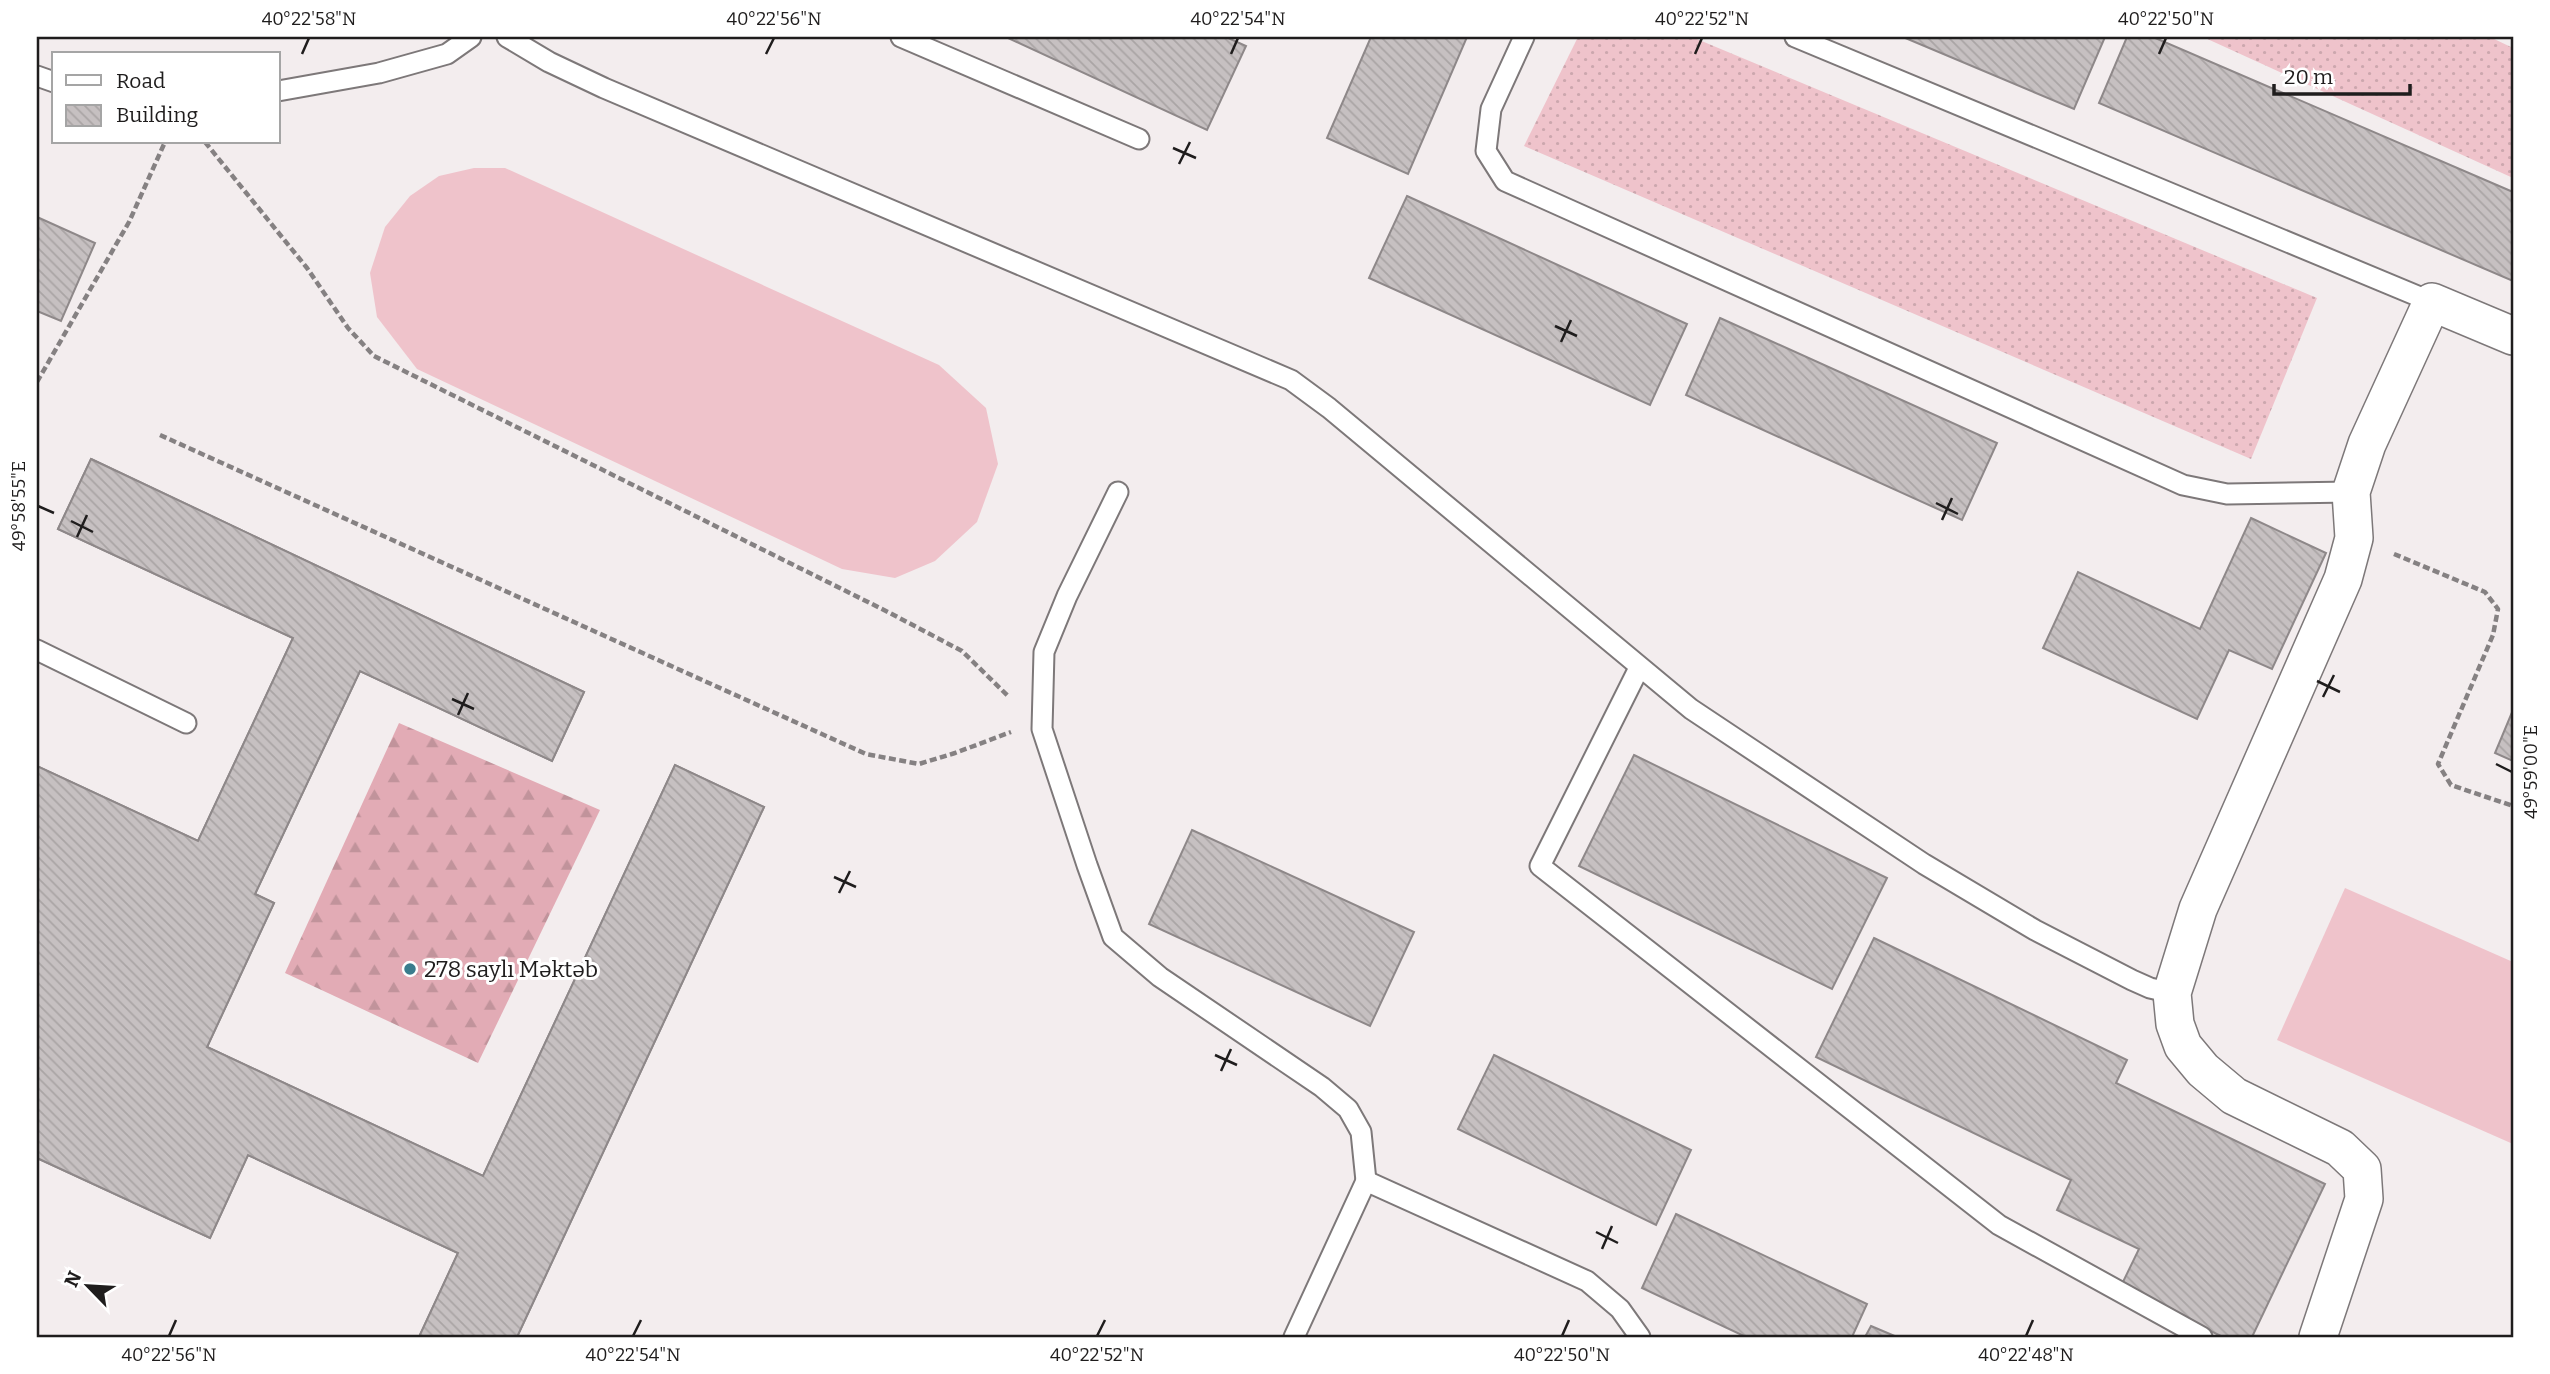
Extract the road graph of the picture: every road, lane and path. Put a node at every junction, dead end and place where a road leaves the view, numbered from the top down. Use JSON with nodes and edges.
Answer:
{"nodes":[{"id":1,"x":471,"y":37,"type":"edge"},
{"id":2,"x":507,"y":37,"type":"edge"},
{"id":3,"x":901,"y":37,"type":"edge"},
{"id":4,"x":1524,"y":37,"type":"edge"},
{"id":5,"x":1795,"y":37,"type":"edge"},
{"id":6,"x":280,"y":91,"type":"edge"},
{"id":7,"x":1139,"y":139,"type":"dead end"},
{"id":8,"x":164,"y":144,"type":"edge"},
{"id":9,"x":207,"y":144,"type":"edge"},
{"id":10,"x":2432,"y":302,"type":"junction"},
{"id":11,"x":2513,"y":336,"type":"edge"},
{"id":12,"x":37,"y":382,"type":"edge"},
{"id":13,"x":159,"y":435,"type":"dead end"},
{"id":14,"x":1118,"y":492,"type":"dead end"},
{"id":15,"x":2351,"y":492,"type":"junction"},
{"id":16,"x":2354,"y":538,"type":"junction"},
{"id":17,"x":37,"y":650,"type":"edge"},
{"id":18,"x":1639,"y":668,"type":"junction"},
{"id":19,"x":186,"y":723,"type":"dead end"},
{"id":20,"x":1042,"y":729,"type":"junction"},
{"id":21,"x":2513,"y":806,"type":"edge"},
{"id":22,"x":2172,"y":993,"type":"junction"},
{"id":23,"x":1366,"y":1181,"type":"junction"},
{"id":24,"x":1294,"y":1337,"type":"edge"},
{"id":25,"x":1640,"y":1337,"type":"edge"},
{"id":26,"x":2202,"y":1337,"type":"edge"},
{"id":27,"x":2318,"y":1337,"type":"edge"}],
"edges":[{"from":1,"to":6,"type":"lane"},
{"from":2,"to":18,"type":"lane"},
{"from":3,"to":7,"type":"lane"},
{"from":4,"to":15,"type":"lane"},
{"from":5,"to":10,"type":"lane"},
{"from":8,"to":12,"type":"path"},
{"from":9,"to":20,"type":"path"},
{"from":10,"to":11,"type":"street"},
{"from":10,"to":15,"type":"street"},
{"from":13,"to":20,"type":"path"},
{"from":14,"to":20,"type":"lane"},
{"from":15,"to":16,"type":"street"},
{"from":16,"to":21,"type":"path"},
{"from":16,"to":22,"type":"street"},
{"from":17,"to":19,"type":"lane"},
{"from":18,"to":22,"type":"lane"},
{"from":18,"to":26,"type":"lane"},
{"from":20,"to":23,"type":"lane"},
{"from":22,"to":27,"type":"street"},
{"from":23,"to":24,"type":"lane"},
{"from":23,"to":25,"type":"lane"}]}
